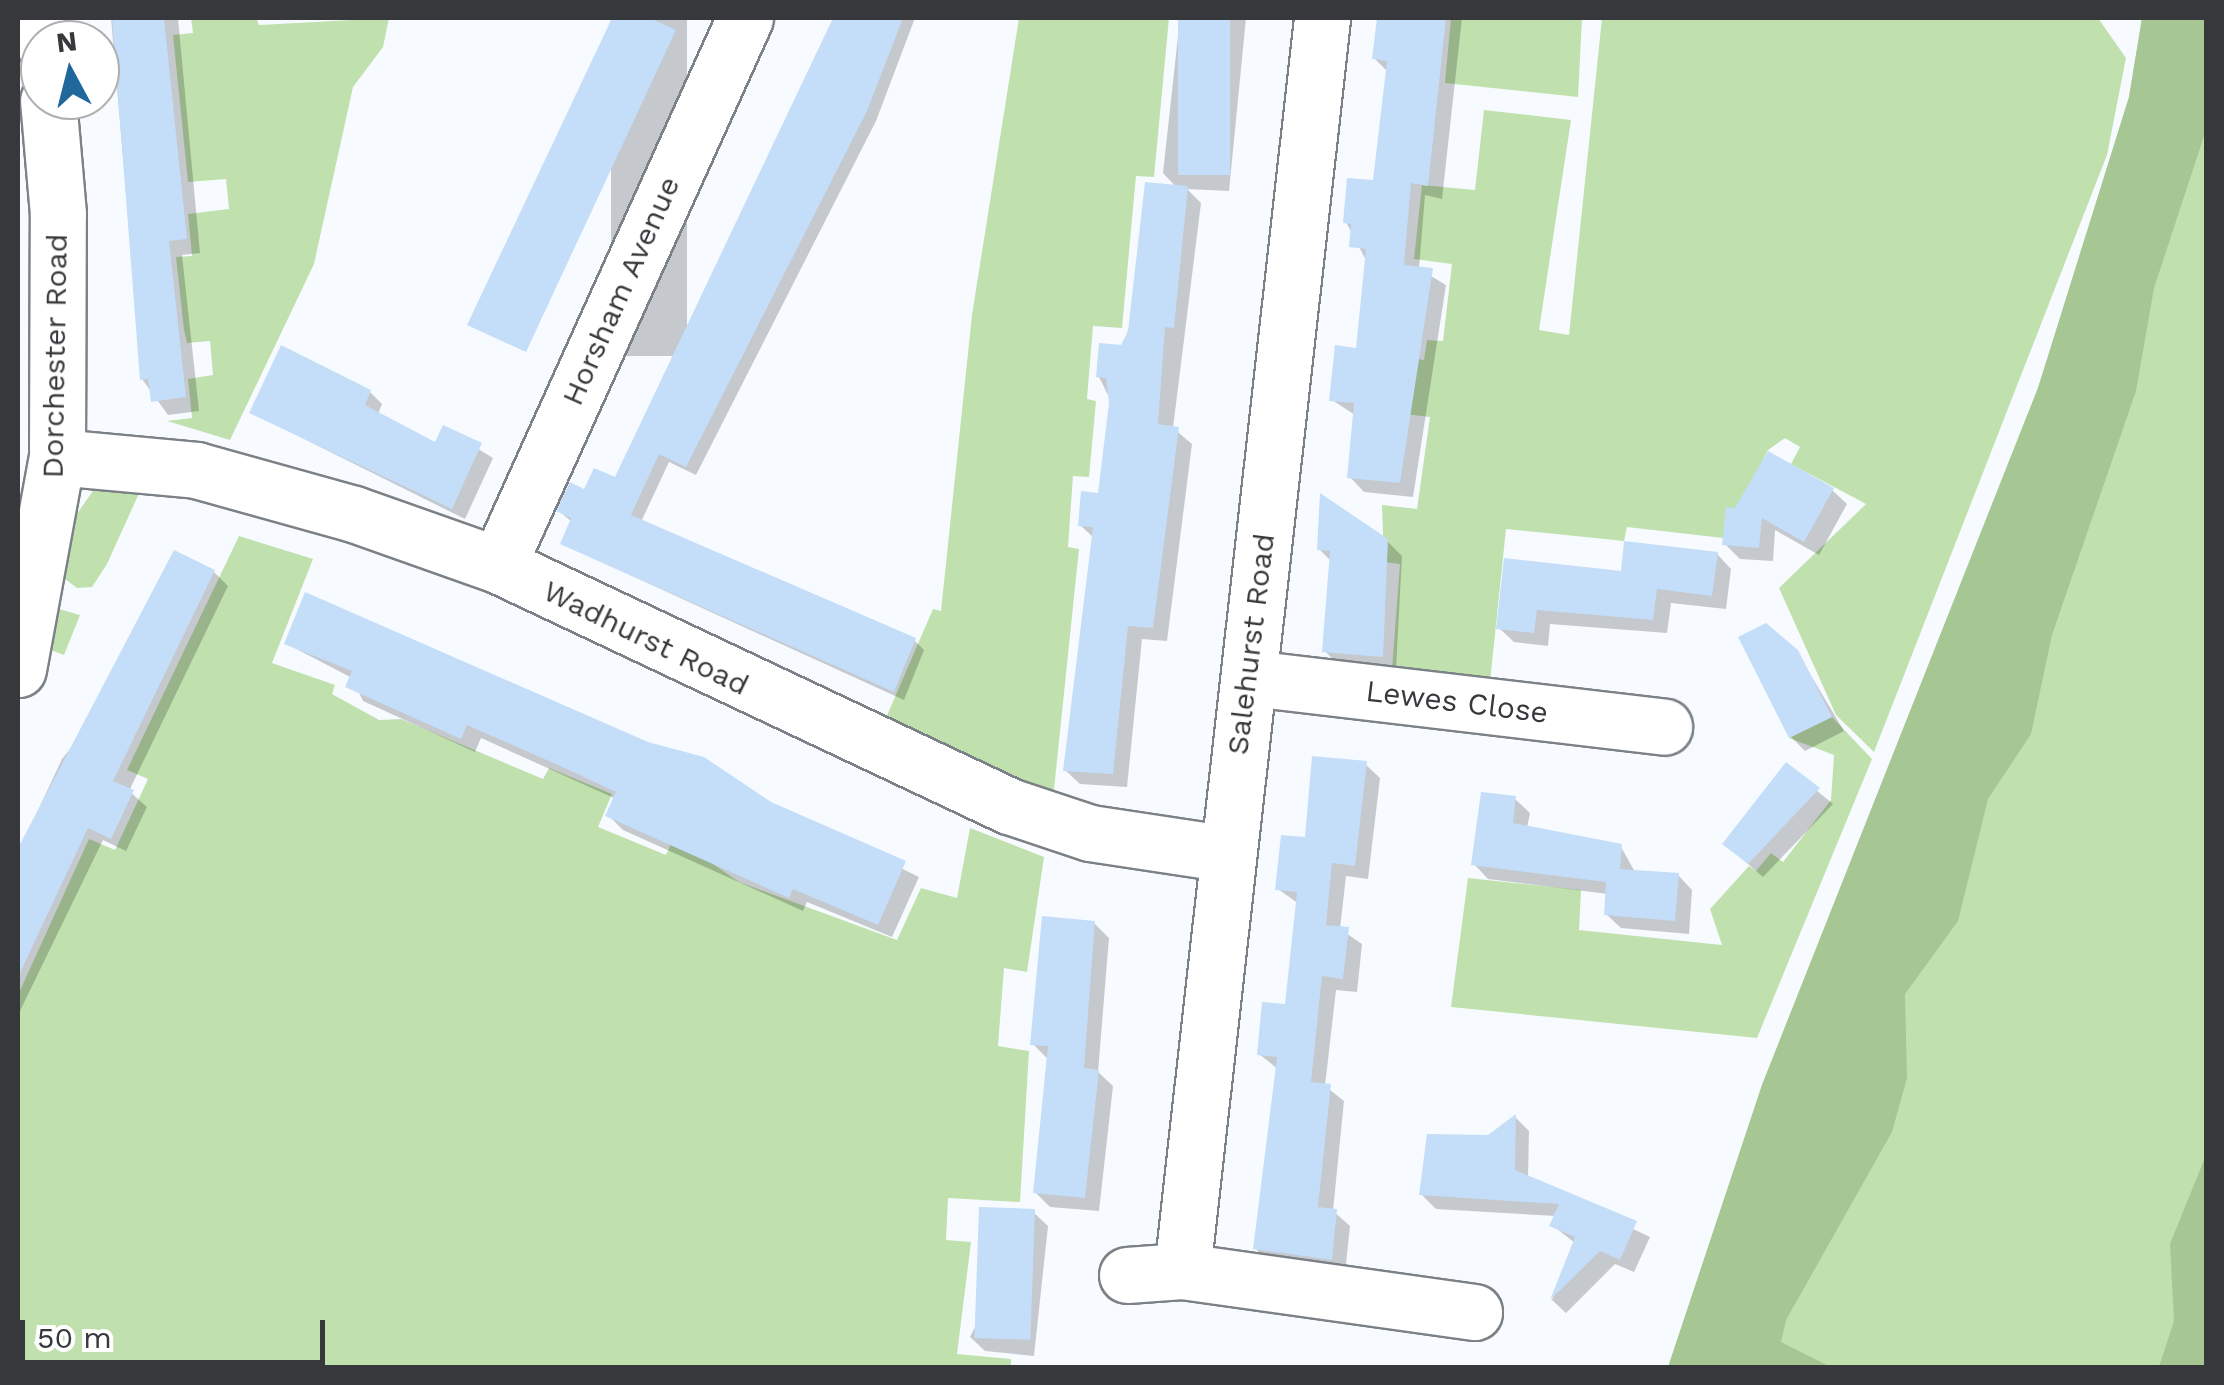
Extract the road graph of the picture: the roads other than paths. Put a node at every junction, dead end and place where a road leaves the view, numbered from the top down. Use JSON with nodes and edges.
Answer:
{"nodes":[{"id":1,"x":745,"y":18,"type":"edge"},
{"id":2,"x":1322,"y":18,"type":"edge"},
{"id":3,"x":50,"y":120,"type":"edge"},
{"id":4,"x":58,"y":457,"type":"junction"},
{"id":5,"x":498,"y":565,"type":"junction"},
{"id":6,"x":18,"y":668,"type":"edge"},
{"id":7,"x":1250,"y":678,"type":"junction"},
{"id":8,"x":1664,"y":727,"type":"dead end"},
{"id":9,"x":1223,"y":852,"type":"junction"},
{"id":10,"x":1182,"y":1271,"type":"junction"},
{"id":11,"x":1128,"y":1275,"type":"dead end"},
{"id":12,"x":1474,"y":1312,"type":"dead end"}],
"edges":[{"from":1,"to":5,"type":"street","name":"Horsham Avenue"},
{"from":2,"to":7,"type":"street","name":"Salehurst Road"},
{"from":3,"to":4,"type":"street","name":"Dorchester Road"},
{"from":4,"to":5,"type":"street","name":"Wadhurst Road"},
{"from":4,"to":6,"type":"street","name":"Dorchester Road"},
{"from":5,"to":9,"type":"street","name":"Wadhurst Road"},
{"from":7,"to":8,"type":"street","name":"Lewes Close"},
{"from":7,"to":9,"type":"street","name":"Salehurst Road"},
{"from":9,"to":10,"type":"street","name":"Salehurst Road"},
{"from":10,"to":11,"type":"street"},
{"from":10,"to":12,"type":"street"}]}
